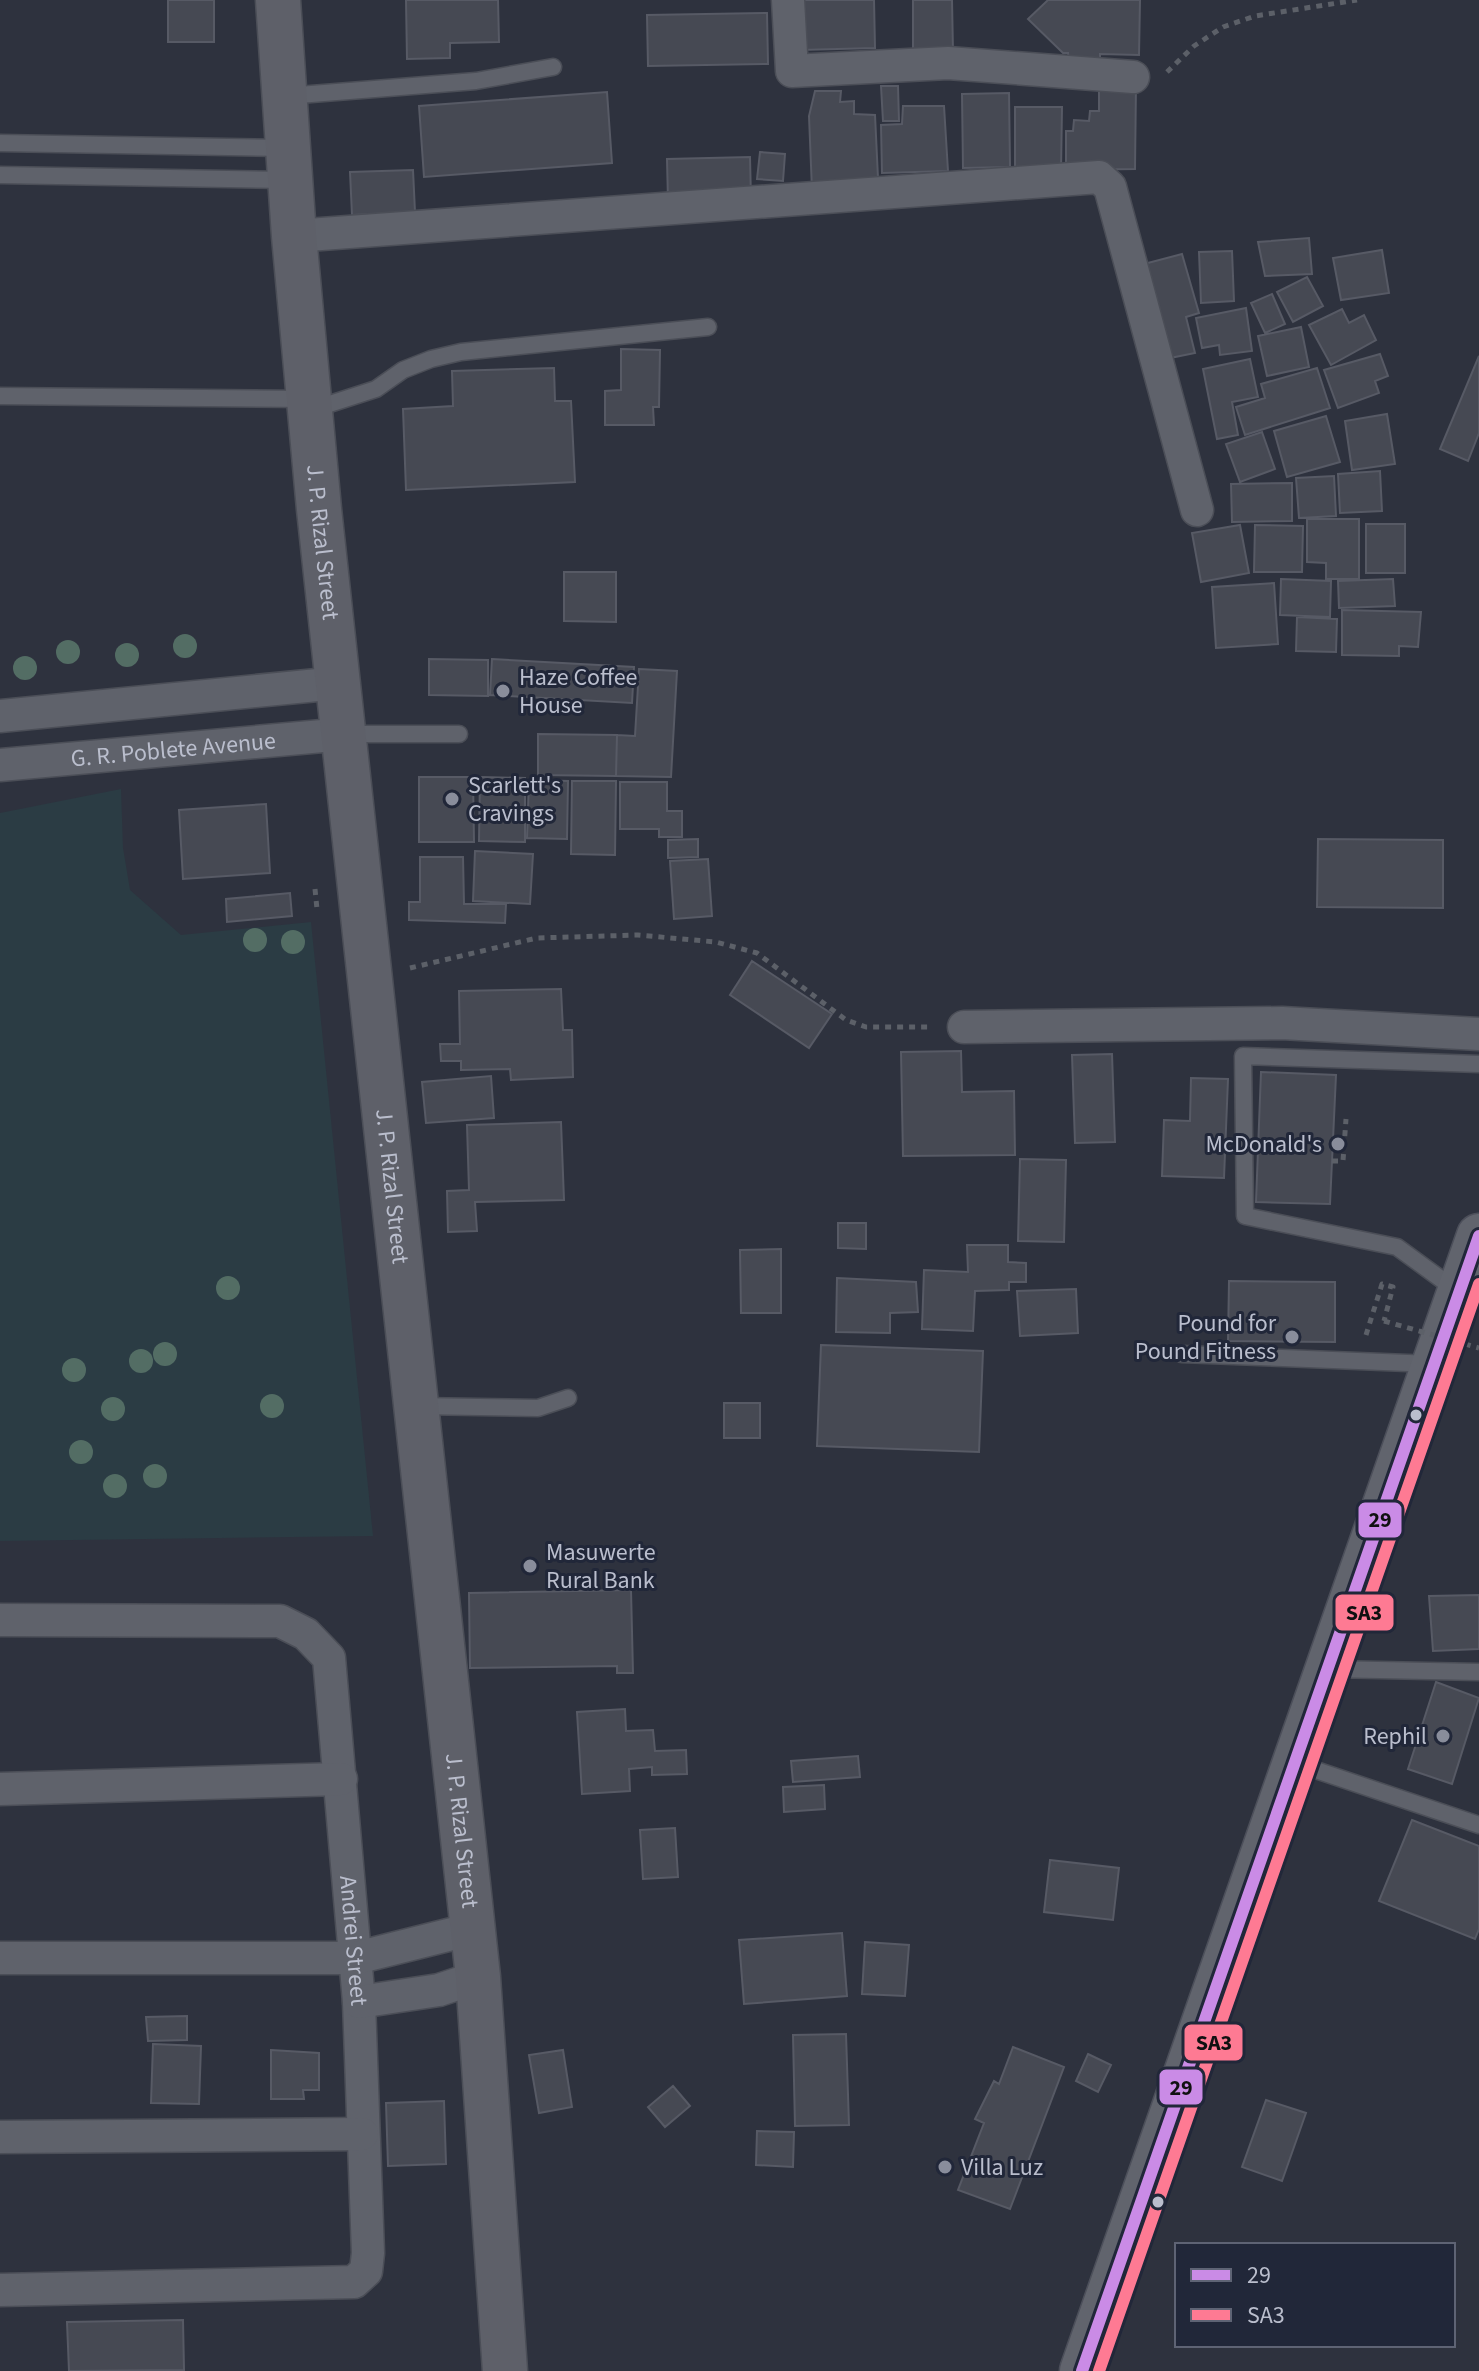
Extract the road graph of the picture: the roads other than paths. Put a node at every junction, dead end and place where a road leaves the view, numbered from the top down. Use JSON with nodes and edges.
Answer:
{"nodes":[{"id":1,"x":278,"y":0,"type":"edge"},
{"id":2,"x":788,"y":0,"type":"edge"},
{"id":3,"x":553,"y":67,"type":"dead end"},
{"id":4,"x":1133,"y":77,"type":"road end"},
{"id":5,"x":285,"y":96,"type":"junction"},
{"id":6,"x":0,"y":143,"type":"edge"},
{"id":7,"x":289,"y":164,"type":"junction"},
{"id":8,"x":0,"y":175,"type":"edge"},
{"id":9,"x":294,"y":236,"type":"junction"},
{"id":10,"x":708,"y":327,"type":"dead end"},
{"id":11,"x":0,"y":396,"type":"edge"},
{"id":12,"x":309,"y":405,"type":"junction"},
{"id":13,"x":1197,"y":510,"type":"dead end"},
{"id":14,"x":338,"y":683,"type":"junction"},
{"id":15,"x":0,"y":716,"type":"edge"},
{"id":16,"x":345,"y":734,"type":"junction"},
{"id":17,"x":459,"y":734,"type":"dead end"},
{"id":18,"x":0,"y":765,"type":"edge"},
{"id":19,"x":964,"y":1027,"type":"road end"},
{"id":20,"x":1479,"y":1034,"type":"edge"},
{"id":21,"x":1479,"y":1064,"type":"edge"},
{"id":22,"x":1479,"y":1236,"type":"edge"},
{"id":23,"x":1469,"y":1297,"type":"edge"},
{"id":24,"x":1182,"y":1354,"type":"dead end"},
{"id":25,"x":1435,"y":1364,"type":"junction"},
{"id":26,"x":568,"y":1398,"type":"dead end"},
{"id":27,"x":416,"y":1406,"type":"junction"},
{"id":28,"x":0,"y":1620,"type":"edge"},
{"id":29,"x":1327,"y":1669,"type":"junction"},
{"id":30,"x":1479,"y":1672,"type":"edge"},
{"id":31,"x":1295,"y":1763,"type":"junction"},
{"id":32,"x":341,"y":1779,"type":"junction"},
{"id":33,"x":0,"y":1789,"type":"edge"},
{"id":34,"x":1479,"y":1825,"type":"edge"},
{"id":35,"x":472,"y":1929,"type":"junction"},
{"id":36,"x":0,"y":1958,"type":"edge"},
{"id":37,"x":356,"y":1958,"type":"junction"},
{"id":38,"x":478,"y":1977,"type":"junction"},
{"id":39,"x":359,"y":2002,"type":"junction"},
{"id":40,"x":362,"y":2134,"type":"junction"},
{"id":41,"x":0,"y":2137,"type":"edge"},
{"id":42,"x":0,"y":2290,"type":"edge"},
{"id":43,"x":505,"y":2371,"type":"edge"},
{"id":44,"x":1082,"y":2371,"type":"edge"}],
"edges":[{"from":1,"to":5,"type":"main road","name":"J. P. Rizal Street"},
{"from":2,"to":4,"type":"street"},
{"from":3,"to":5,"type":"lane"},
{"from":5,"to":7,"type":"main road","name":"J. P. Rizal Street"},
{"from":6,"to":7,"type":"lane"},
{"from":7,"to":8,"type":"lane"},
{"from":7,"to":9,"type":"main road","name":"J. P. Rizal Street"},
{"from":9,"to":12,"type":"main road","name":"J. P. Rizal Street"},
{"from":9,"to":13,"type":"street"},
{"from":10,"to":12,"type":"lane"},
{"from":11,"to":12,"type":"lane"},
{"from":12,"to":14,"type":"main road","name":"J. P. Rizal Street"},
{"from":14,"to":15,"type":"street","name":"G. R. Poblete Avenue"},
{"from":14,"to":16,"type":"main road","name":"J. P. Rizal Street"},
{"from":16,"to":17,"type":"lane"},
{"from":16,"to":18,"type":"street","name":"G. R. Poblete Avenue"},
{"from":16,"to":27,"type":"main road","name":"J. P. Rizal Street"},
{"from":19,"to":20,"type":"street"},
{"from":21,"to":23,"type":"lane"},
{"from":22,"to":23,"type":"main road"},
{"from":23,"to":25,"type":"main road"},
{"from":24,"to":25,"type":"lane"},
{"from":25,"to":29,"type":"main road"},
{"from":26,"to":27,"type":"lane"},
{"from":27,"to":35,"type":"main road","name":"J. P. Rizal Street"},
{"from":28,"to":32,"type":"street","name":"Andrei Street"},
{"from":29,"to":30,"type":"lane"},
{"from":29,"to":31,"type":"main road"},
{"from":31,"to":34,"type":"lane"},
{"from":31,"to":44,"type":"main road"},
{"from":32,"to":33,"type":"street"},
{"from":32,"to":37,"type":"street","name":"Andrei Street"},
{"from":35,"to":37,"type":"street"},
{"from":35,"to":38,"type":"main road","name":"J. P. Rizal Street"},
{"from":36,"to":37,"type":"street"},
{"from":37,"to":39,"type":"street","name":"Andrei Street"},
{"from":38,"to":39,"type":"street"},
{"from":38,"to":43,"type":"main road","name":"J. P. Rizal Street"},
{"from":39,"to":40,"type":"street","name":"Andrei Street"},
{"from":40,"to":41,"type":"street"},
{"from":40,"to":42,"type":"street","name":"Andrei Street"}]}
